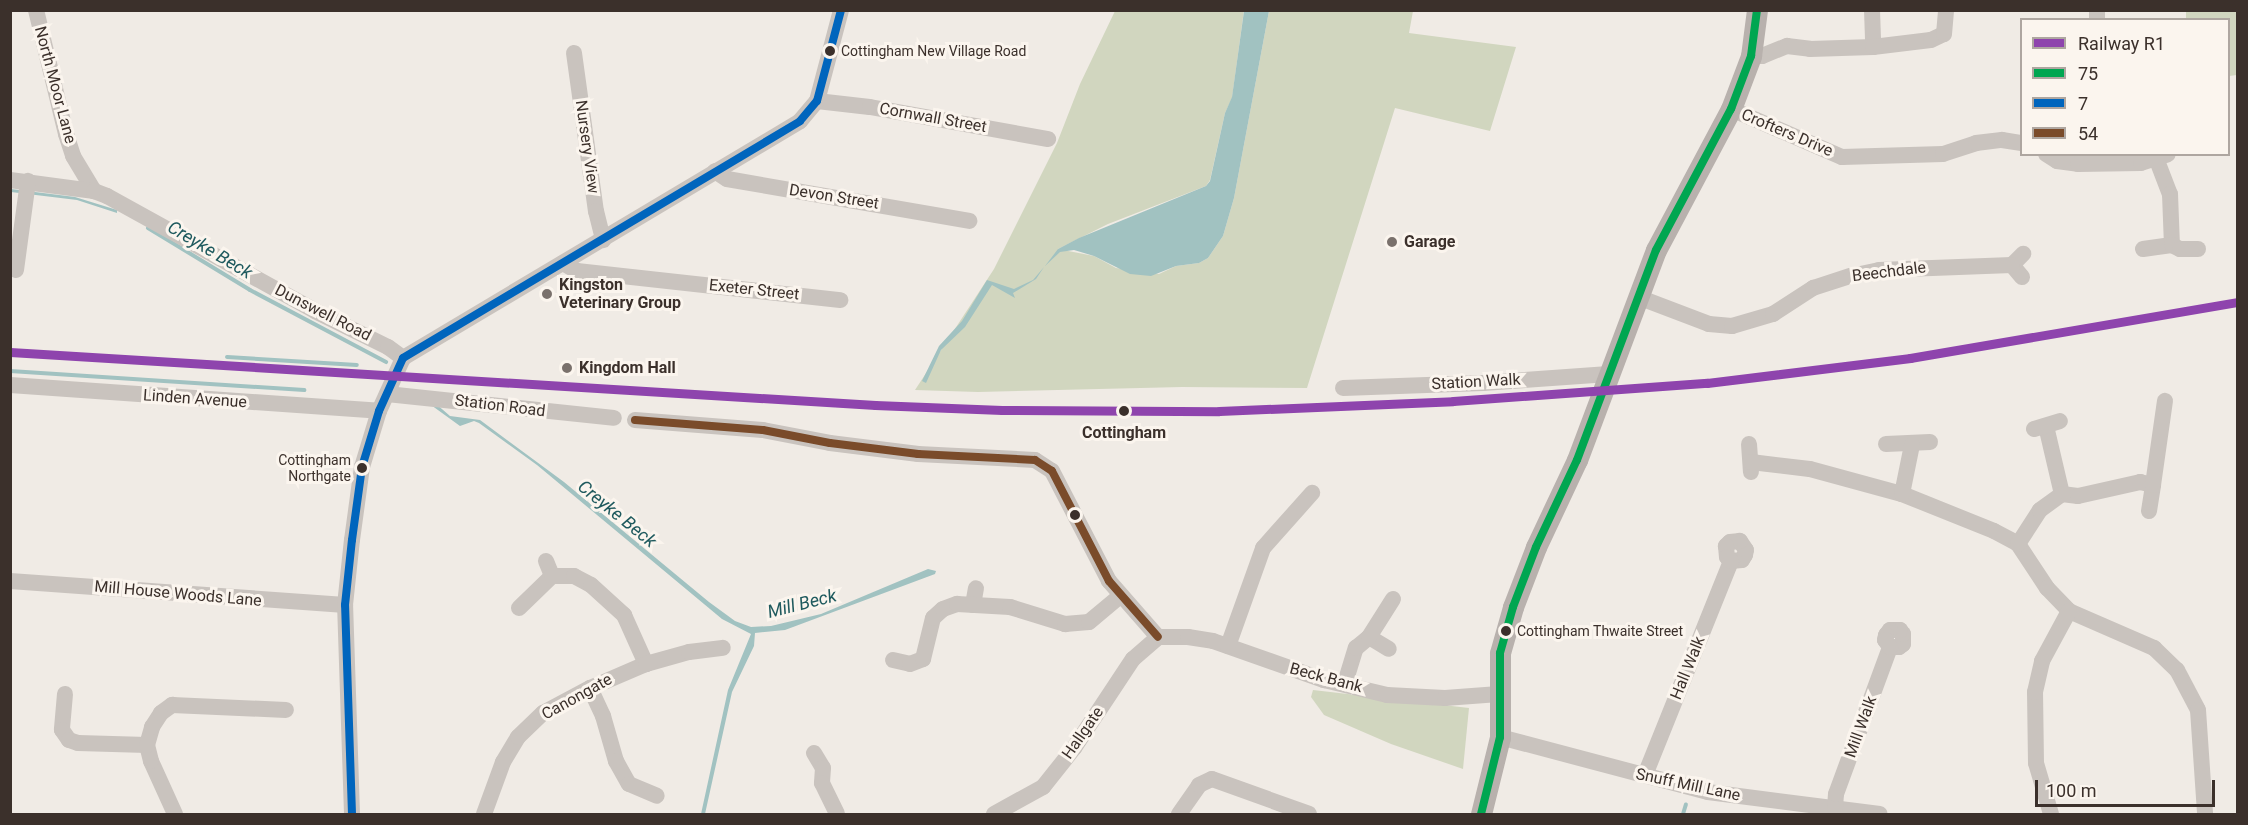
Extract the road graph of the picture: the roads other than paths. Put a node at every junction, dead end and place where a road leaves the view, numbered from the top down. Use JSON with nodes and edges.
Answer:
{"nodes":[{"id":1,"x":36,"y":10,"type":"edge"},
{"id":2,"x":841,"y":10,"type":"edge"},
{"id":3,"x":1757,"y":10,"type":"edge"},
{"id":4,"x":1872,"y":10,"type":"edge"},
{"id":5,"x":1946,"y":10,"type":"edge"},
{"id":6,"x":1873,"y":47,"type":"junction"},
{"id":7,"x":574,"y":53,"type":"dead end"},
{"id":8,"x":1751,"y":56,"type":"junction"},
{"id":9,"x":817,"y":101,"type":"junction"},
{"id":10,"x":1731,"y":109,"type":"junction"},
{"id":11,"x":1048,"y":139,"type":"dead end"},
{"id":12,"x":2020,"y":143,"type":"edge"},
{"id":13,"x":74,"y":156,"type":"junction"},
{"id":14,"x":2049,"y":156,"type":"edge"},
{"id":15,"x":2162,"y":157,"type":"edge"},
{"id":16,"x":715,"y":171,"type":"junction"},
{"id":17,"x":10,"y":180,"type":"edge"},
{"id":18,"x":58,"y":185,"type":"junction"},
{"id":19,"x":27,"y":189,"type":"junction"},
{"id":20,"x":94,"y":191,"type":"junction"},
{"id":21,"x":961,"y":215,"type":"dead end"},
{"id":22,"x":603,"y":240,"type":"junction"},
{"id":23,"x":2172,"y":245,"type":"junction"},
{"id":24,"x":2144,"y":249,"type":"dead end"},
{"id":25,"x":2198,"y":249,"type":"dead end"},
{"id":26,"x":562,"y":262,"type":"junction"},
{"id":27,"x":2019,"y":265,"type":"dead end"},
{"id":28,"x":17,"y":273,"type":"edge"},
{"id":29,"x":1638,"y":297,"type":"junction"},
{"id":30,"x":840,"y":300,"type":"dead end"},
{"id":31,"x":403,"y":358,"type":"junction"},
{"id":32,"x":1610,"y":374,"type":"junction"},
{"id":33,"x":10,"y":385,"type":"edge"},
{"id":34,"x":1343,"y":388,"type":"dead end"},
{"id":35,"x":387,"y":394,"type":"junction"},
{"id":36,"x":2166,"y":401,"type":"dead end"},
{"id":37,"x":379,"y":411,"type":"junction"},
{"id":38,"x":614,"y":418,"type":"dead end"},
{"id":39,"x":636,"y":420,"type":"dead end"},
{"id":40,"x":2047,"y":425,"type":"dead end"},
{"id":41,"x":1930,"y":442,"type":"dead end"},
{"id":42,"x":1749,"y":444,"type":"dead end"},
{"id":43,"x":1886,"y":444,"type":"dead end"},
{"id":44,"x":1912,"y":445,"type":"junction"},
{"id":45,"x":2153,"y":485,"type":"junction"},
{"id":46,"x":1312,"y":493,"type":"dead end"},
{"id":47,"x":1902,"y":494,"type":"junction"},
{"id":48,"x":2062,"y":494,"type":"junction"},
{"id":49,"x":2149,"y":512,"type":"dead end"},
{"id":50,"x":2018,"y":544,"type":"junction"},
{"id":51,"x":1731,"y":561,"type":"dead end"},
{"id":52,"x":10,"y":581,"type":"edge"},
{"id":53,"x":1120,"y":596,"type":"junction"},
{"id":54,"x":1393,"y":599,"type":"dead end"},
{"id":55,"x":345,"y":605,"type":"junction"},
{"id":56,"x":518,"y":608,"type":"dead end"},
{"id":57,"x":2069,"y":611,"type":"junction"},
{"id":58,"x":1158,"y":637,"type":"junction"},
{"id":59,"x":1369,"y":637,"type":"junction"},
{"id":60,"x":1228,"y":646,"type":"junction"},
{"id":61,"x":1890,"y":647,"type":"dead end"},
{"id":62,"x":726,"y":649,"type":"dead end"},
{"id":63,"x":1389,"y":649,"type":"dead end"},
{"id":64,"x":893,"y":660,"type":"dead end"},
{"id":65,"x":646,"y":663,"type":"junction"},
{"id":66,"x":1345,"y":684,"type":"junction"},
{"id":67,"x":590,"y":688,"type":"junction"},
{"id":68,"x":1499,"y":694,"type":"junction"},
{"id":69,"x":59,"y":702,"type":"dead end"},
{"id":70,"x":278,"y":707,"type":"dead end"},
{"id":71,"x":1500,"y":737,"type":"junction"},
{"id":72,"x":147,"y":744,"type":"junction"},
{"id":73,"x":814,"y":753,"type":"dead end"},
{"id":74,"x":1645,"y":775,"type":"junction"},
{"id":75,"x":657,"y":799,"type":"dead end"},
{"id":76,"x":1834,"y":808,"type":"junction"},
{"id":77,"x":175,"y":814,"type":"edge"},
{"id":78,"x":352,"y":814,"type":"edge"},
{"id":79,"x":484,"y":814,"type":"edge"},
{"id":80,"x":837,"y":814,"type":"edge"},
{"id":81,"x":994,"y":814,"type":"edge"},
{"id":82,"x":1179,"y":814,"type":"edge"},
{"id":83,"x":1309,"y":814,"type":"edge"},
{"id":84,"x":1481,"y":814,"type":"edge"},
{"id":85,"x":1880,"y":814,"type":"edge"},
{"id":86,"x":2050,"y":814,"type":"edge"},
{"id":87,"x":2205,"y":814,"type":"edge"}],
"edges":[{"from":1,"to":13,"type":"street","name":"North Moor Lane"},
{"from":2,"to":9,"type":"street"},
{"from":3,"to":8,"type":"main road"},
{"from":4,"to":6,"type":"street"},
{"from":5,"to":6,"type":"street"},
{"from":6,"to":8,"type":"street"},
{"from":7,"to":22,"type":"street","name":"Nursery View"},
{"from":8,"to":10,"type":"main road"},
{"from":9,"to":11,"type":"street","name":"Cornwall Street"},
{"from":9,"to":16,"type":"street"},
{"from":10,"to":12,"type":"street","name":"Crofters Drive"},
{"from":10,"to":29,"type":"main road"},
{"from":13,"to":18,"type":"street"},
{"from":13,"to":20,"type":"street","name":"North Moor Lane"},
{"from":14,"to":15,"type":"street"},
{"from":15,"to":23,"type":"street"},
{"from":16,"to":21,"type":"street","name":"Devon Street"},
{"from":16,"to":22,"type":"street"},
{"from":17,"to":19,"type":"street","name":"Dunswell Road"},
{"from":18,"to":19,"type":"street","name":"Dunswell Road"},
{"from":18,"to":20,"type":"street","name":"Dunswell Road"},
{"from":19,"to":28,"type":"street"},
{"from":20,"to":31,"type":"street","name":"Dunswell Road"},
{"from":22,"to":26,"type":"street"},
{"from":23,"to":24,"type":"street"},
{"from":23,"to":25,"type":"street"},
{"from":26,"to":30,"type":"street","name":"Exeter Street"},
{"from":26,"to":31,"type":"street"},
{"from":27,"to":29,"type":"street","name":"Beechdale"},
{"from":29,"to":32,"type":"main road"},
{"from":31,"to":35,"type":"street"},
{"from":32,"to":34,"type":"street","name":"Station Walk"},
{"from":32,"to":68,"type":"main road"},
{"from":33,"to":37,"type":"street","name":"Linden Avenue"},
{"from":35,"to":37,"type":"street"},
{"from":35,"to":38,"type":"street","name":"Station Road"},
{"from":36,"to":45,"type":"street"},
{"from":37,"to":55,"type":"street"},
{"from":39,"to":53,"type":"street"},
{"from":40,"to":48,"type":"street"},
{"from":41,"to":44,"type":"street"},
{"from":42,"to":47,"type":"street"},
{"from":43,"to":44,"type":"street"},
{"from":44,"to":47,"type":"street"},
{"from":45,"to":48,"type":"street"},
{"from":45,"to":49,"type":"street"},
{"from":46,"to":60,"type":"street"},
{"from":47,"to":50,"type":"street"},
{"from":48,"to":50,"type":"street"},
{"from":50,"to":57,"type":"street"},
{"from":51,"to":74,"type":"street","name":"Hall Walk"},
{"from":52,"to":55,"type":"street","name":"Mill House Woods Lane"},
{"from":53,"to":58,"type":"street"},
{"from":53,"to":64,"type":"street"},
{"from":54,"to":59,"type":"street"},
{"from":55,"to":78,"type":"street"},
{"from":56,"to":65,"type":"street"},
{"from":57,"to":86,"type":"street"},
{"from":57,"to":87,"type":"street"},
{"from":58,"to":60,"type":"street","name":"Beck Bank"},
{"from":58,"to":81,"type":"street","name":"Hallgate"},
{"from":59,"to":63,"type":"street"},
{"from":59,"to":66,"type":"street"},
{"from":60,"to":66,"type":"street","name":"Beck Bank"},
{"from":61,"to":76,"type":"street","name":"Mill Walk"},
{"from":62,"to":65,"type":"street","name":"Canongate"},
{"from":65,"to":67,"type":"street","name":"Canongate"},
{"from":66,"to":68,"type":"street","name":"Beck Bank"},
{"from":67,"to":75,"type":"street"},
{"from":67,"to":79,"type":"street","name":"Canongate"},
{"from":68,"to":71,"type":"main road"},
{"from":69,"to":72,"type":"street"},
{"from":70,"to":72,"type":"street"},
{"from":71,"to":74,"type":"street","name":"Snuff Mill Lane"},
{"from":71,"to":84,"type":"main road"},
{"from":72,"to":77,"type":"street"},
{"from":73,"to":80,"type":"street"},
{"from":74,"to":76,"type":"street","name":"Snuff Mill Lane"},
{"from":76,"to":85,"type":"street","name":"Snuff Mill Lane"},
{"from":82,"to":83,"type":"street"}]}
